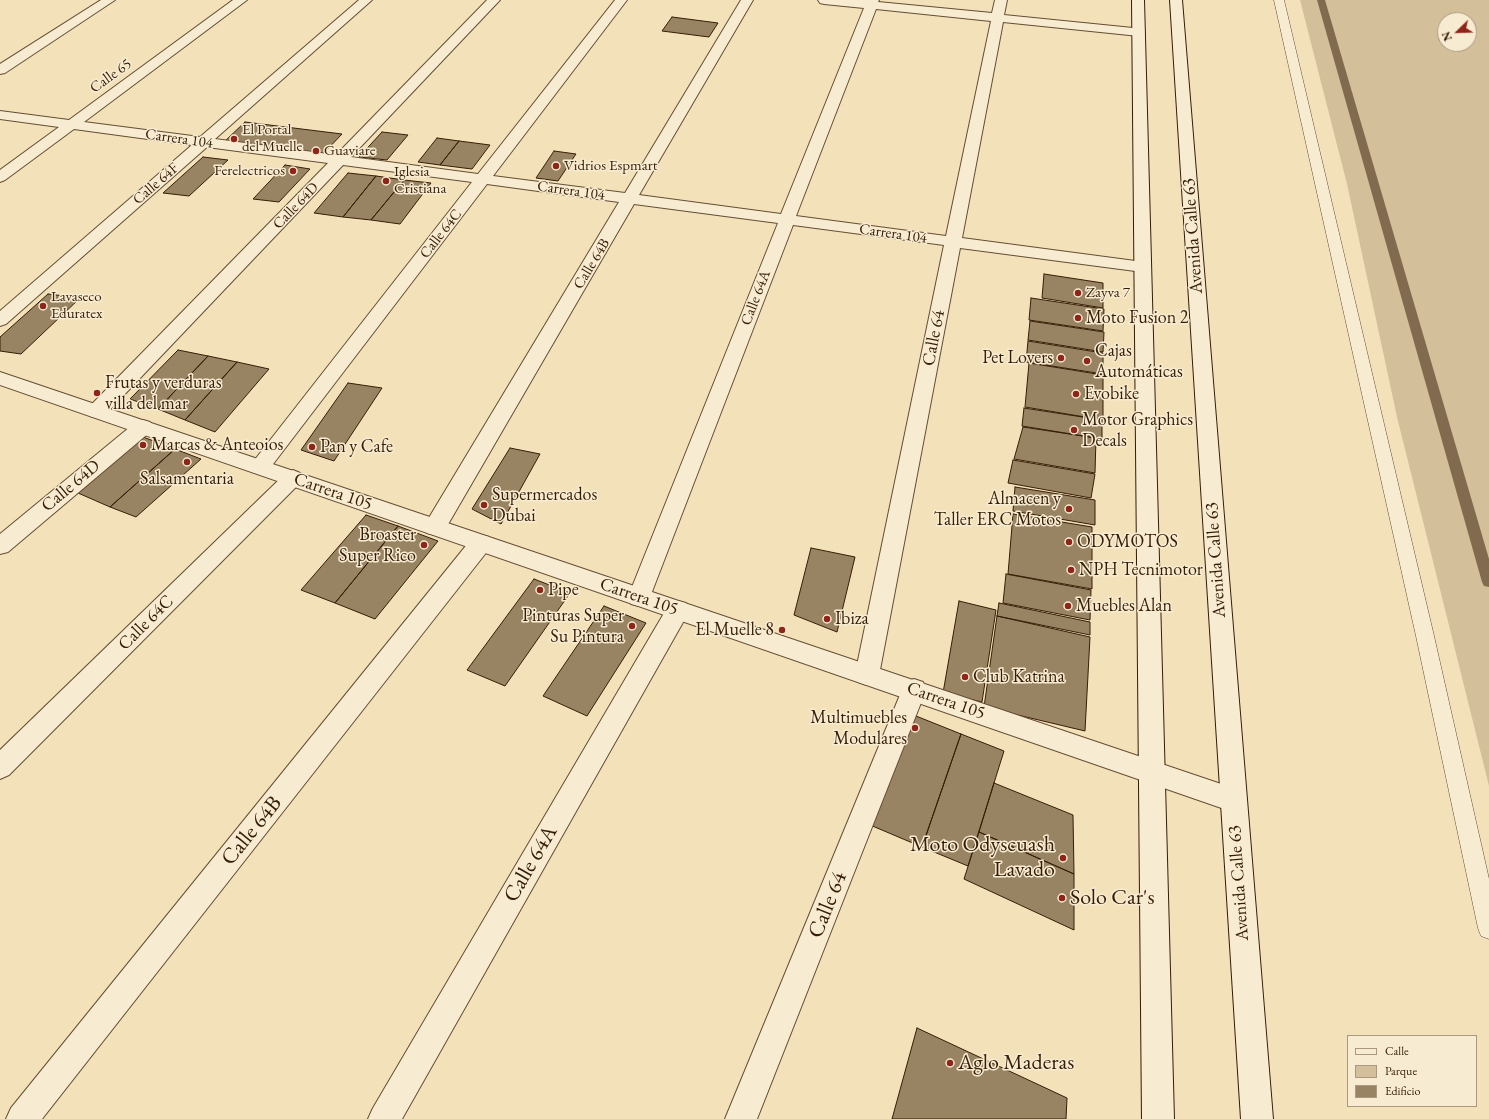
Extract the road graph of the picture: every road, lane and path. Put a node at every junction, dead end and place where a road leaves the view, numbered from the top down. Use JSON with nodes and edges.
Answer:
{"nodes":[{"id":1,"x":109,"y":0,"type":"edge"},
{"id":2,"x":241,"y":0,"type":"edge"},
{"id":3,"x":366,"y":0,"type":"edge"},
{"id":4,"x":494,"y":0,"type":"edge"},
{"id":5,"x":621,"y":0,"type":"edge"},
{"id":6,"x":747,"y":0,"type":"edge"},
{"id":7,"x":824,"y":0,"type":"edge"},
{"id":8,"x":1002,"y":0,"type":"edge"},
{"id":9,"x":1138,"y":0,"type":"edge"},
{"id":10,"x":1176,"y":0,"type":"edge"},
{"id":11,"x":1279,"y":0,"type":"edge"},
{"id":12,"x":872,"y":2,"type":"edge"},
{"id":13,"x":998,"y":17,"type":"junction"},
{"id":14,"x":1139,"y":32,"type":"junction"},
{"id":15,"x":0,"y":70,"type":"edge"},
{"id":16,"x":0,"y":115,"type":"edge"},
{"id":17,"x":72,"y":125,"type":"junction"},
{"id":18,"x":204,"y":142,"type":"junction"},
{"id":19,"x":340,"y":160,"type":"junction"},
{"id":20,"x":0,"y":177,"type":"edge"},
{"id":21,"x":483,"y":180,"type":"junction"},
{"id":22,"x":630,"y":199,"type":"junction"},
{"id":23,"x":786,"y":220,"type":"junction"},
{"id":24,"x":954,"y":242,"type":"junction"},
{"id":25,"x":1143,"y":267,"type":"junction"},
{"id":26,"x":0,"y":320,"type":"edge"},
{"id":27,"x":0,"y":378,"type":"edge"},
{"id":28,"x":97,"y":411,"type":"junction"},
{"id":29,"x":143,"y":427,"type":"junction"},
{"id":30,"x":260,"y":467,"type":"junction"},
{"id":31,"x":293,"y":478,"type":"junction"},
{"id":32,"x":435,"y":527,"type":"junction"},
{"id":33,"x":481,"y":543,"type":"junction"},
{"id":34,"x":0,"y":546,"type":"edge"},
{"id":35,"x":639,"y":596,"type":"junction"},
{"id":36,"x":678,"y":610,"type":"junction"},
{"id":37,"x":867,"y":675,"type":"junction"},
{"id":38,"x":914,"y":690,"type":"junction"},
{"id":39,"x":0,"y":767,"type":"edge"},
{"id":40,"x":1151,"y":772,"type":"junction"},
{"id":41,"x":1233,"y":800,"type":"junction"},
{"id":42,"x":1489,"y":928,"type":"edge"},
{"id":43,"x":22,"y":1119,"type":"edge"},
{"id":44,"x":384,"y":1119,"type":"edge"},
{"id":45,"x":742,"y":1119,"type":"edge"},
{"id":46,"x":1158,"y":1119,"type":"edge"},
{"id":47,"x":1257,"y":1119,"type":"edge"}],
"edges":[{"from":1,"to":15,"type":"street"},
{"from":2,"to":17,"type":"street","name":"Calle 65"},
{"from":3,"to":18,"type":"street","name":"Calle 64F"},
{"from":4,"to":19,"type":"street","name":"Calle 64D"},
{"from":5,"to":21,"type":"street","name":"Calle 64C"},
{"from":6,"to":22,"type":"street","name":"Calle 64B"},
{"from":7,"to":12,"type":"street"},
{"from":8,"to":13,"type":"street","name":"Calle 64"},
{"from":9,"to":14,"type":"street"},
{"from":10,"to":41,"type":"street","name":"Avenida Calle 63"},
{"from":11,"to":42,"type":"lane"},
{"from":12,"to":13,"type":"street"},
{"from":12,"to":23,"type":"street","name":"Calle 64A"},
{"from":13,"to":14,"type":"street"},
{"from":13,"to":24,"type":"street","name":"Calle 64"},
{"from":14,"to":25,"type":"street"},
{"from":16,"to":17,"type":"street","name":"Carrera 104"},
{"from":17,"to":18,"type":"street","name":"Carrera 104"},
{"from":17,"to":20,"type":"street","name":"Calle 65"},
{"from":18,"to":19,"type":"street","name":"Carrera 104"},
{"from":18,"to":26,"type":"street","name":"Calle 64F"},
{"from":19,"to":21,"type":"street","name":"Carrera 104"},
{"from":19,"to":28,"type":"street","name":"Calle 64D"},
{"from":21,"to":22,"type":"street","name":"Carrera 104"},
{"from":21,"to":30,"type":"street","name":"Calle 64C"},
{"from":22,"to":23,"type":"street","name":"Carrera 104"},
{"from":22,"to":32,"type":"street","name":"Calle 64B"},
{"from":23,"to":24,"type":"street","name":"Carrera 104"},
{"from":23,"to":35,"type":"street","name":"Calle 64A"},
{"from":24,"to":25,"type":"street","name":"Carrera 104"},
{"from":24,"to":37,"type":"street","name":"Calle 64"},
{"from":25,"to":40,"type":"street"},
{"from":27,"to":28,"type":"street","name":"Carrera 105"},
{"from":28,"to":29,"type":"street","name":"Carrera 105"},
{"from":29,"to":30,"type":"street","name":"Carrera 105"},
{"from":29,"to":34,"type":"street","name":"Calle 64D"},
{"from":30,"to":31,"type":"street","name":"Carrera 105"},
{"from":31,"to":32,"type":"street","name":"Carrera 105"},
{"from":31,"to":39,"type":"street","name":"Calle 64C"},
{"from":32,"to":33,"type":"street","name":"Carrera 105"},
{"from":33,"to":35,"type":"street","name":"Carrera 105"},
{"from":33,"to":43,"type":"street","name":"Calle 64B"},
{"from":35,"to":36,"type":"street","name":"Carrera 105"},
{"from":36,"to":37,"type":"street","name":"Carrera 105"},
{"from":36,"to":44,"type":"street","name":"Calle 64A"},
{"from":37,"to":38,"type":"street","name":"Carrera 105"},
{"from":38,"to":40,"type":"street","name":"Carrera 105"},
{"from":38,"to":45,"type":"street","name":"Calle 64"},
{"from":40,"to":41,"type":"street","name":"Carrera 105"},
{"from":40,"to":46,"type":"street"},
{"from":41,"to":47,"type":"street","name":"Avenida Calle 63"}]}
